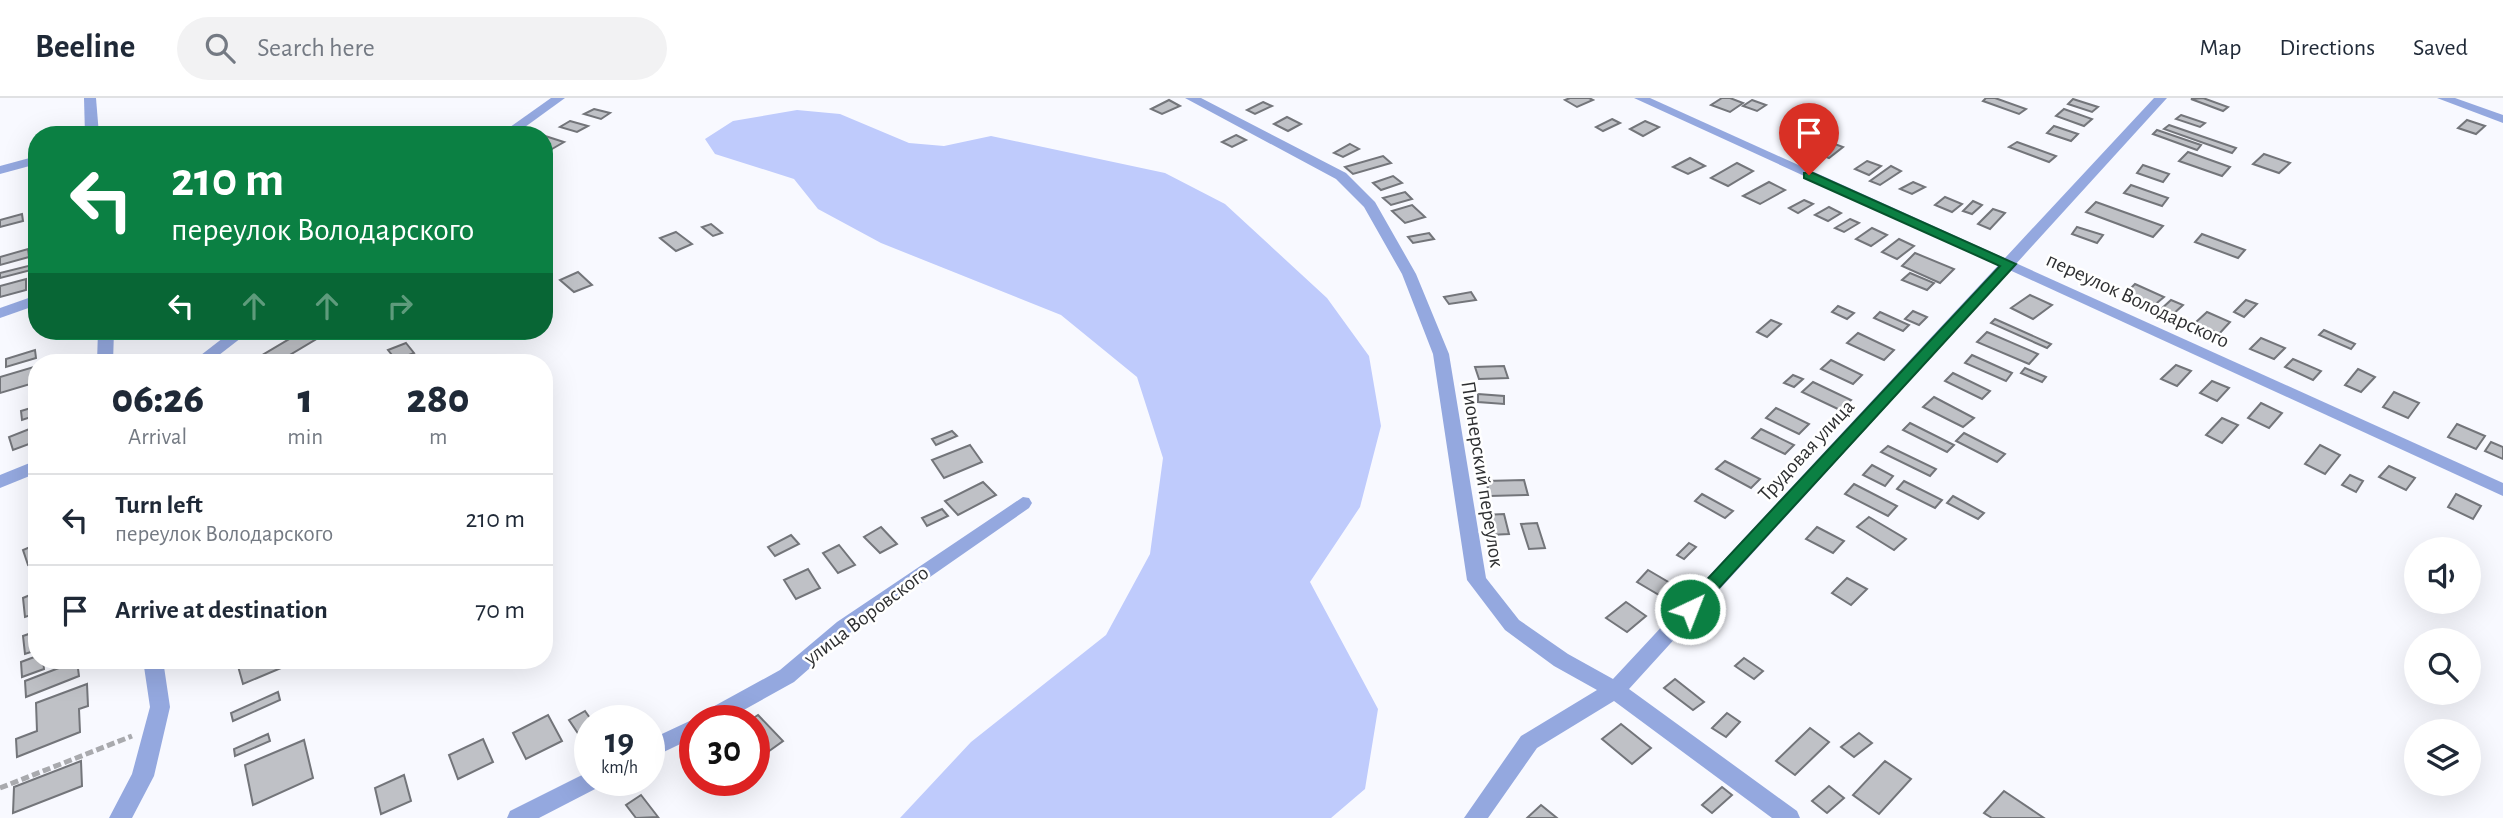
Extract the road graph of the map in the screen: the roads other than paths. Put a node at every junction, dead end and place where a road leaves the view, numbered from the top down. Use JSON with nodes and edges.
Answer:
{"nodes":[{"id":1,"x":90,"y":98,"type":"edge"},
{"id":2,"x":559,"y":98,"type":"edge"},
{"id":3,"x":1191,"y":98,"type":"edge"},
{"id":4,"x":1640,"y":98,"type":"edge"},
{"id":5,"x":2161,"y":98,"type":"edge"},
{"id":6,"x":2443,"y":98,"type":"edge"},
{"id":7,"x":2503,"y":119,"type":"edge"},
{"id":8,"x":92,"y":126,"type":"edge"},
{"id":9,"x":518,"y":126,"type":"edge"},
{"id":10,"x":28,"y":162,"type":"edge"},
{"id":11,"x":0,"y":170,"type":"edge"},
{"id":12,"x":2009,"y":264,"type":"junction"},
{"id":13,"x":28,"y":303,"type":"edge"},
{"id":14,"x":0,"y":313,"type":"edge"},
{"id":15,"x":230,"y":340,"type":"edge"},
{"id":16,"x":211,"y":354,"type":"edge"},
{"id":17,"x":28,"y":470,"type":"edge"},
{"id":18,"x":0,"y":482,"type":"edge"},
{"id":19,"x":2503,"y":490,"type":"edge"},
{"id":20,"x":1023,"y":503,"type":"dead end"},
{"id":21,"x":154,"y":669,"type":"edge"},
{"id":22,"x":1615,"y":690,"type":"junction"},
{"id":23,"x":734,"y":705,"type":"edge"},
{"id":24,"x":574,"y":789,"type":"edge"},
{"id":25,"x":120,"y":818,"type":"edge"},
{"id":26,"x":518,"y":818,"type":"edge"},
{"id":27,"x":1475,"y":818,"type":"edge"},
{"id":28,"x":1790,"y":818,"type":"edge"}],
"edges":[{"from":1,"to":8,"type":"street"},
{"from":2,"to":9,"type":"street"},
{"from":3,"to":22,"type":"street","name":"Пионерский переулок"},
{"from":4,"to":12,"type":"street","name":"переулок Володарского"},
{"from":5,"to":12,"type":"street","name":"Трудовая улица"},
{"from":6,"to":7,"type":"street"},
{"from":10,"to":11,"type":"street"},
{"from":12,"to":19,"type":"street","name":"переулок Володарского"},
{"from":12,"to":22,"type":"street","name":"Трудовая улица"},
{"from":13,"to":14,"type":"street"},
{"from":15,"to":16,"type":"street"},
{"from":17,"to":18,"type":"street"},
{"from":20,"to":23,"type":"street","name":"улица Воровского"},
{"from":21,"to":25,"type":"street"},
{"from":22,"to":27,"type":"street","name":"Трудовая улица"},
{"from":22,"to":28,"type":"street","name":"Пионерский переулок"},
{"from":24,"to":26,"type":"street"}]}
